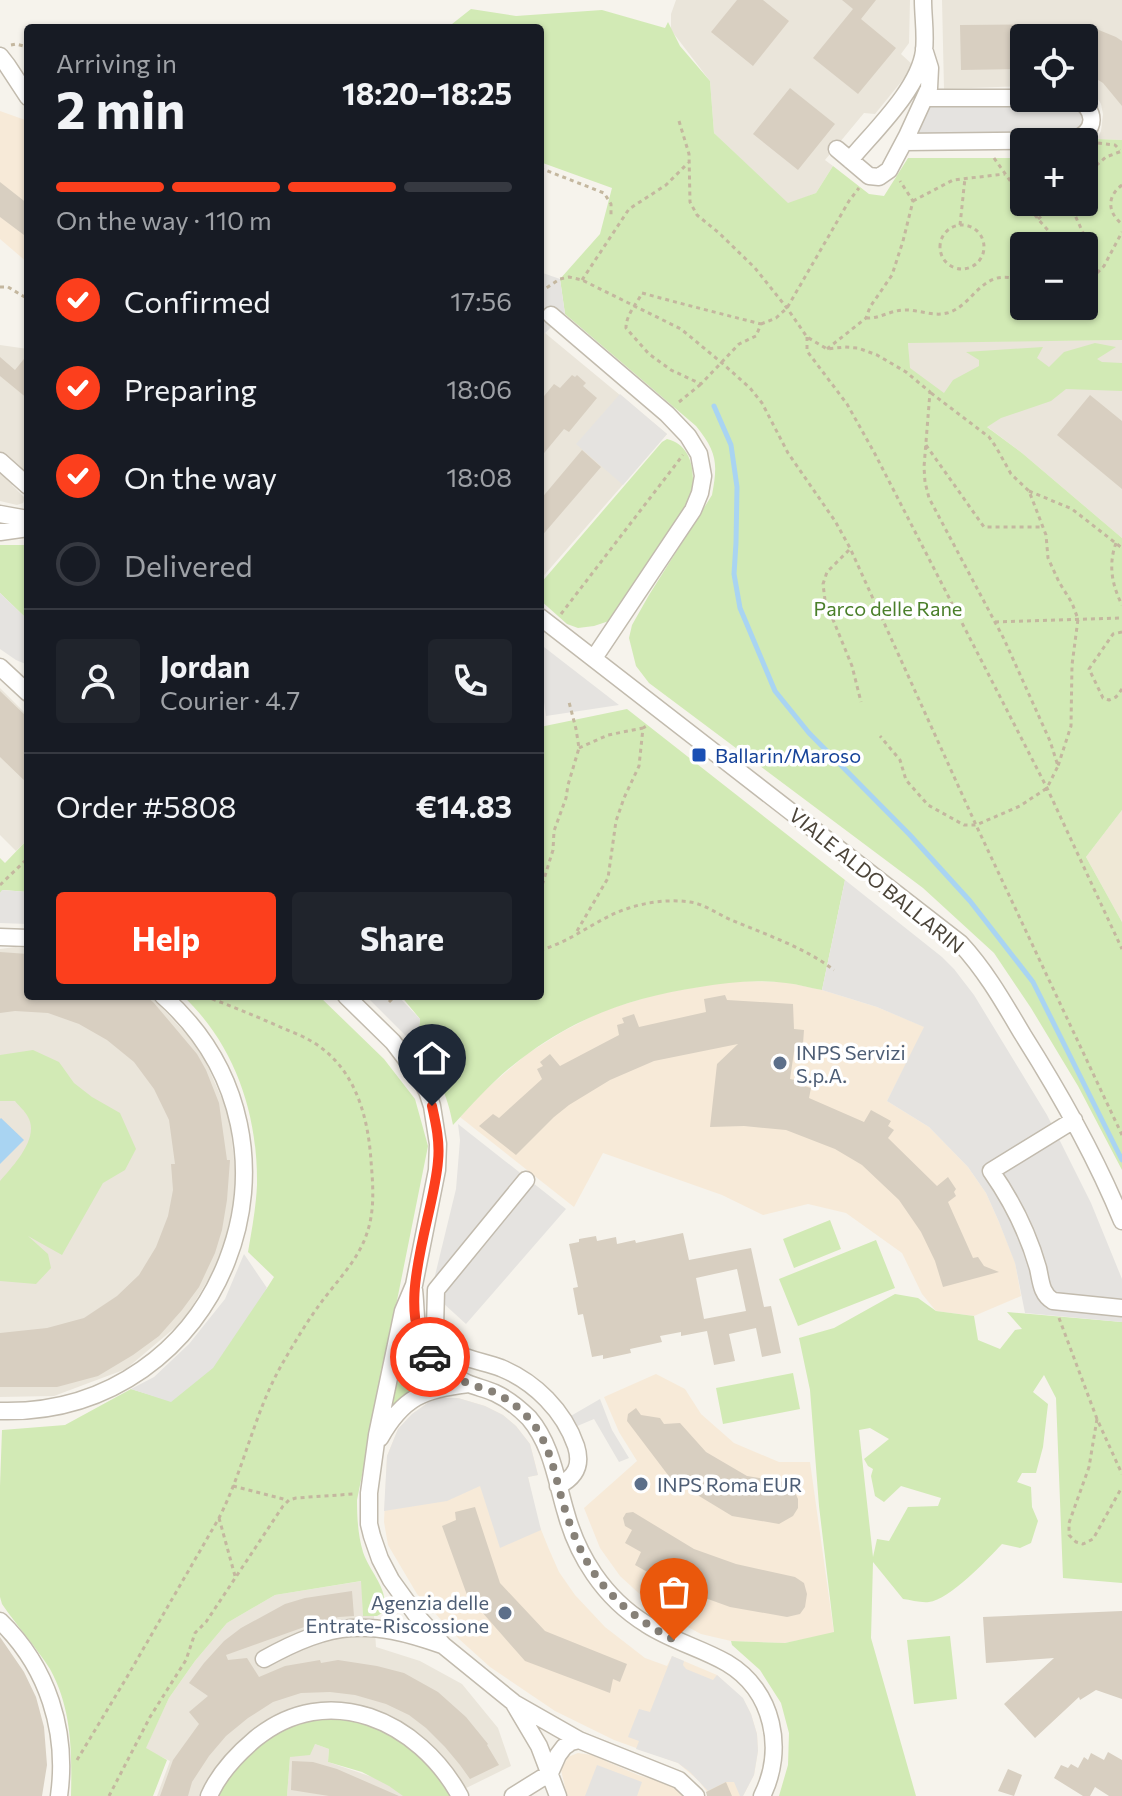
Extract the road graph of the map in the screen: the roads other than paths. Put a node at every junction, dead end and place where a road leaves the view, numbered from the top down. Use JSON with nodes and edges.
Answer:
{"nodes":[{"id":1,"x":923,"y":0,"type":"edge"},
{"id":2,"x":924,"y":49,"type":"junction"},
{"id":3,"x":0,"y":56,"type":"edge"},
{"id":4,"x":24,"y":91,"type":"edge"},
{"id":5,"x":925,"y":98,"type":"junction"},
{"id":6,"x":1010,"y":98,"type":"edge"},
{"id":7,"x":1090,"y":112,"type":"edge"},
{"id":8,"x":904,"y":142,"type":"junction"},
{"id":9,"x":837,"y":149,"type":"dead end"},
{"id":10,"x":850,"y":160,"type":"junction"},
{"id":11,"x":551,"y":315,"type":"dead end"},
{"id":12,"x":0,"y":461,"type":"edge"},
{"id":13,"x":24,"y":482,"type":"edge"},
{"id":14,"x":0,"y":514,"type":"edge"},
{"id":15,"x":24,"y":518,"type":"edge"},
{"id":16,"x":24,"y":529,"type":"edge"},
{"id":17,"x":0,"y":532,"type":"edge"},
{"id":18,"x":546,"y":622,"type":"edge"},
{"id":19,"x":594,"y":658,"type":"junction"},
{"id":20,"x":0,"y":666,"type":"edge"},
{"id":21,"x":24,"y":674,"type":"edge"},
{"id":22,"x":24,"y":689,"type":"edge"},
{"id":23,"x":0,"y":937,"type":"edge"},
{"id":24,"x":24,"y":938,"type":"edge"},
{"id":25,"x":167,"y":1000,"type":"edge"},
{"id":26,"x":350,"y":1000,"type":"edge"},
{"id":27,"x":1074,"y":1120,"type":"junction"},
{"id":28,"x":526,"y":1180,"type":"dead end"},
{"id":29,"x":1122,"y":1221,"type":"edge"},
{"id":30,"x":414,"y":1285,"type":"junction"},
{"id":31,"x":436,"y":1290,"type":"junction"},
{"id":32,"x":1122,"y":1308,"type":"edge"},
{"id":33,"x":469,"y":1384,"type":"junction"},
{"id":34,"x":0,"y":1411,"type":"edge"},
{"id":35,"x":376,"y":1447,"type":"junction"},
{"id":36,"x":558,"y":1486,"type":"junction"},
{"id":37,"x":401,"y":1595,"type":"junction"},
{"id":38,"x":0,"y":1621,"type":"edge"},
{"id":39,"x":375,"y":1627,"type":"junction"},
{"id":40,"x":444,"y":1646,"type":"junction"},
{"id":41,"x":264,"y":1659,"type":"dead end"},
{"id":42,"x":513,"y":1702,"type":"junction"},
{"id":43,"x":579,"y":1740,"type":"junction"},
{"id":44,"x":550,"y":1773,"type":"junction"},
{"id":45,"x":59,"y":1796,"type":"edge"},
{"id":46,"x":209,"y":1796,"type":"edge"},
{"id":47,"x":460,"y":1796,"type":"edge"},
{"id":48,"x":513,"y":1796,"type":"edge"},
{"id":49,"x":558,"y":1796,"type":"edge"},
{"id":50,"x":696,"y":1796,"type":"edge"},
{"id":51,"x":762,"y":1796,"type":"edge"}],
"edges":[{"from":1,"to":2,"type":"street"},
{"from":2,"to":5,"type":"street"},
{"from":2,"to":10,"type":"street"},
{"from":3,"to":4,"type":"street"},
{"from":5,"to":6,"type":"street"},
{"from":5,"to":8,"type":"street"},
{"from":7,"to":8,"type":"street"},
{"from":8,"to":10,"type":"street"},
{"from":9,"to":10,"type":"street"},
{"from":11,"to":19,"type":"street"},
{"from":12,"to":13,"type":"street"},
{"from":14,"to":15,"type":"street"},
{"from":16,"to":17,"type":"street"},
{"from":18,"to":19,"type":"street","name":"VIALE ALDO BALLARIN"},
{"from":19,"to":27,"type":"street","name":"VIALE ALDO BALLARIN"},
{"from":20,"to":21,"type":"street"},
{"from":20,"to":22,"type":"street"},
{"from":23,"to":24,"type":"street"},
{"from":25,"to":34,"type":"street"},
{"from":26,"to":30,"type":"street"},
{"from":27,"to":29,"type":"street","name":"VIALE ALDO BALLARIN"},
{"from":27,"to":32,"type":"street"},
{"from":28,"to":31,"type":"street"},
{"from":30,"to":31,"type":"street"},
{"from":30,"to":33,"type":"street"},
{"from":30,"to":35,"type":"street"},
{"from":31,"to":36,"type":"street"},
{"from":33,"to":35,"type":"street"},
{"from":33,"to":36,"type":"street"},
{"from":35,"to":37,"type":"street"},
{"from":36,"to":51,"type":"street"},
{"from":37,"to":39,"type":"street"},
{"from":37,"to":40,"type":"street"},
{"from":38,"to":45,"type":"street"},
{"from":39,"to":40,"type":"street"},
{"from":39,"to":41,"type":"street"},
{"from":40,"to":42,"type":"street"},
{"from":42,"to":43,"type":"street"},
{"from":42,"to":44,"type":"street"},
{"from":43,"to":44,"type":"street"},
{"from":43,"to":50,"type":"street"},
{"from":44,"to":48,"type":"street"},
{"from":44,"to":49,"type":"street"},
{"from":46,"to":47,"type":"street"}]}
